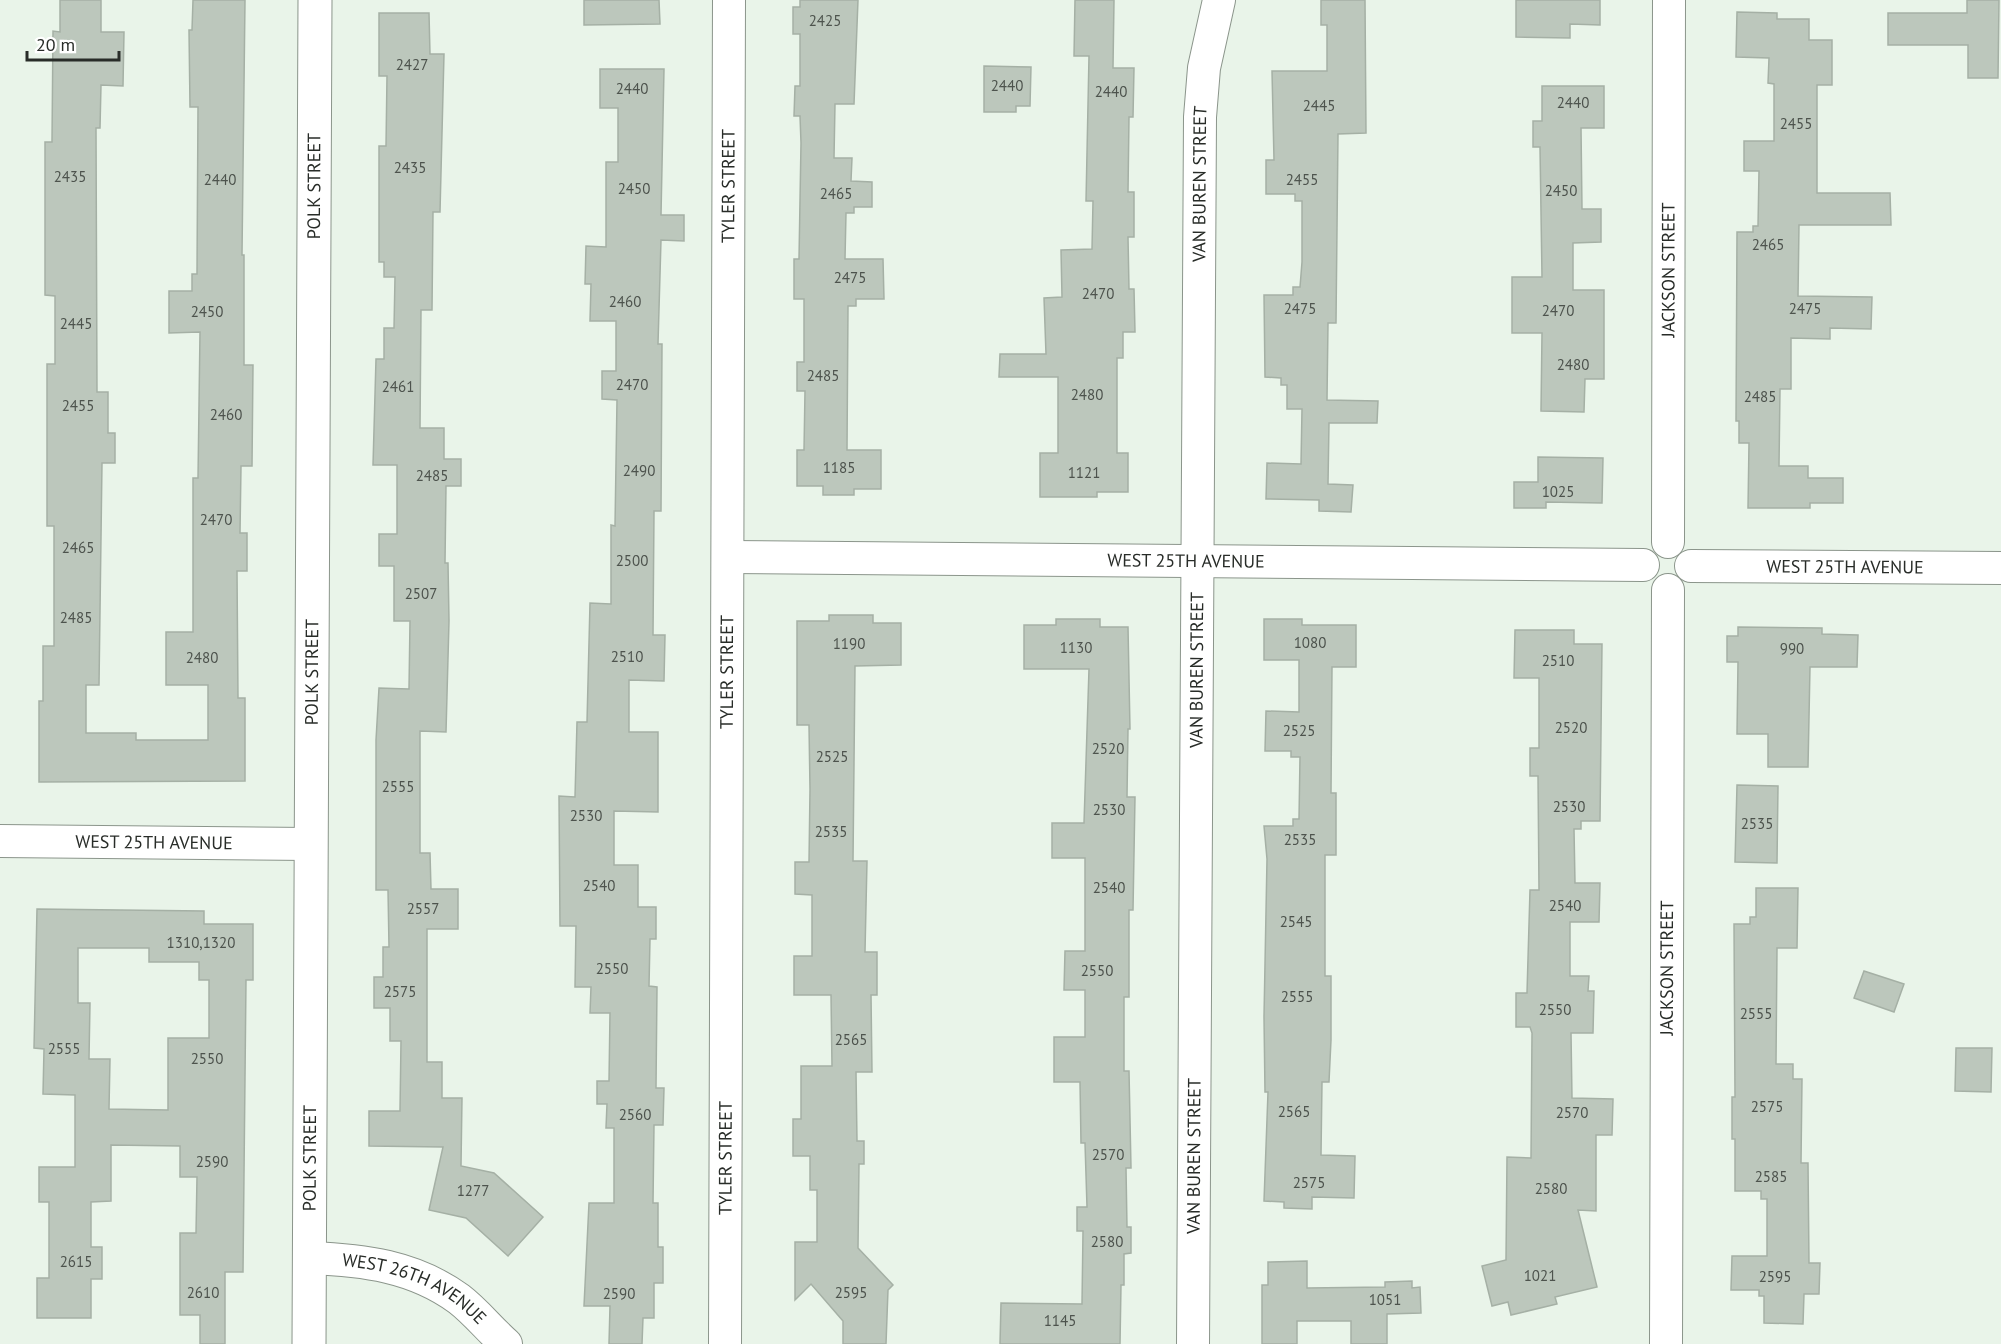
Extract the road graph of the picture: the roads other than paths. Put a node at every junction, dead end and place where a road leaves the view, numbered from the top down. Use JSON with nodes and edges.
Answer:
{"nodes":[{"id":1,"x":315,"y":0,"type":"edge"},
{"id":2,"x":729,"y":0,"type":"edge"},
{"id":3,"x":1219,"y":0,"type":"edge"},
{"id":4,"x":1669,"y":0,"type":"edge"},
{"id":5,"x":1668,"y":542,"type":"junction"},
{"id":6,"x":728,"y":557,"type":"junction"},
{"id":7,"x":1198,"y":560,"type":"junction"},
{"id":8,"x":1643,"y":565,"type":"junction"},
{"id":9,"x":1691,"y":566,"type":"junction"},
{"id":10,"x":2001,"y":568,"type":"edge"},
{"id":11,"x":1668,"y":590,"type":"junction"},
{"id":12,"x":0,"y":842,"type":"edge"},
{"id":13,"x":309,"y":844,"type":"junction"},
{"id":14,"x":310,"y":1258,"type":"junction"},
{"id":15,"x":309,"y":1344,"type":"edge"},
{"id":16,"x":506,"y":1344,"type":"edge"},
{"id":17,"x":725,"y":1344,"type":"edge"},
{"id":18,"x":1193,"y":1344,"type":"edge"},
{"id":19,"x":1661,"y":1344,"type":"edge"},
{"id":20,"x":1667,"y":1344,"type":"edge"}],
"edges":[{"from":1,"to":13,"type":"street","name":"POLK STREET"},
{"from":2,"to":6,"type":"street","name":"TYLER STREET"},
{"from":3,"to":7,"type":"street","name":"VAN BUREN STREET"},
{"from":4,"to":5,"type":"street","name":"JACKSON STREET"},
{"from":5,"to":8,"type":"street"},
{"from":5,"to":9,"type":"street"},
{"from":6,"to":7,"type":"street","name":"WEST 25TH AVENUE"},
{"from":6,"to":17,"type":"street","name":"TYLER STREET"},
{"from":7,"to":8,"type":"street","name":"WEST 25TH AVENUE"},
{"from":7,"to":18,"type":"street","name":"VAN BUREN STREET"},
{"from":8,"to":11,"type":"street"},
{"from":9,"to":10,"type":"street","name":"WEST 25TH AVENUE"},
{"from":9,"to":11,"type":"street"},
{"from":11,"to":20,"type":"street","name":"JACKSON STREET"},
{"from":12,"to":13,"type":"street","name":"WEST 25TH AVENUE"},
{"from":13,"to":14,"type":"street","name":"POLK STREET"},
{"from":14,"to":15,"type":"street","name":"POLK STREET"},
{"from":14,"to":16,"type":"street","name":"WEST 26TH AVENUE"},
{"from":19,"to":20,"type":"street"}]}
